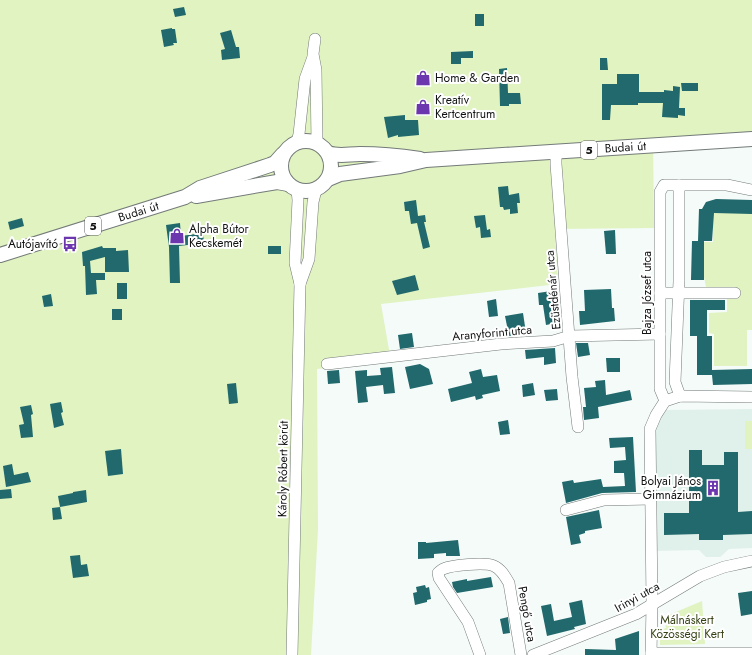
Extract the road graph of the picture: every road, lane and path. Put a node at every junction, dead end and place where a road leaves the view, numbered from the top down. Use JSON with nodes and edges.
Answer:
{"nodes":[{"id":1,"x":315,"y":39,"type":"dead end"},
{"id":2,"x":313,"y":54,"type":"junction"},
{"id":3,"x":752,"y":139,"type":"edge"},
{"id":4,"x":296,"y":142,"type":"junction"},
{"id":5,"x":317,"y":143,"type":"junction"},
{"id":6,"x":556,"y":152,"type":"junction"},
{"id":7,"x":328,"y":153,"type":"junction"},
{"id":8,"x":284,"y":154,"type":"junction"},
{"id":9,"x":426,"y":160,"type":"junction"},
{"id":10,"x":328,"y":179,"type":"junction"},
{"id":11,"x":679,"y":185,"type":"junction"},
{"id":12,"x":292,"y":187,"type":"junction"},
{"id":13,"x":316,"y":190,"type":"junction"},
{"id":14,"x":752,"y":190,"type":"edge"},
{"id":15,"x":185,"y":197,"type":"junction"},
{"id":16,"x":0,"y":255,"type":"edge"},
{"id":17,"x":300,"y":284,"type":"junction"},
{"id":18,"x":660,"y":293,"type":"junction"},
{"id":19,"x":679,"y":293,"type":"junction"},
{"id":20,"x":736,"y":293,"type":"dead end"},
{"id":21,"x":660,"y":334,"type":"junction"},
{"id":22,"x":570,"y":336,"type":"junction"},
{"id":23,"x":327,"y":364,"type":"dead end"},
{"id":24,"x":680,"y":396,"type":"junction"},
{"id":25,"x":752,"y":397,"type":"edge"},
{"id":26,"x":665,"y":401,"type":"junction"},
{"id":27,"x":578,"y":427,"type":"dead end"},
{"id":28,"x":651,"y":499,"type":"junction"},
{"id":29,"x":566,"y":510,"type":"dead end"},
{"id":30,"x":752,"y":561,"type":"edge"},
{"id":31,"x":652,"y":604,"type":"junction"},
{"id":32,"x":752,"y":653,"type":"edge"},
{"id":33,"x":651,"y":654,"type":"edge"},
{"id":34,"x":292,"y":655,"type":"edge"},
{"id":35,"x":480,"y":655,"type":"edge"},
{"id":36,"x":521,"y":655,"type":"edge"},
{"id":37,"x":533,"y":655,"type":"edge"}],
"edges":[{"from":1,"to":2,"type":"street"},
{"from":2,"to":4,"type":"street"},
{"from":2,"to":5,"type":"street"},
{"from":3,"to":6,"type":"main road","name":"Budai út","number":"5"},
{"from":4,"to":5,"type":"main road"},
{"from":4,"to":8,"type":"main road","number":"5"},
{"from":5,"to":7,"type":"main road"},
{"from":6,"to":9,"type":"main road","name":"Budai út","number":"5"},
{"from":6,"to":22,"type":"street","name":"Ezüstdénár utca"},
{"from":7,"to":9,"type":"main road","name":"Budai út","number":"5"},
{"from":7,"to":10,"type":"main road"},
{"from":8,"to":12,"type":"main road"},
{"from":8,"to":15,"type":"main road","name":"Budai út","number":"5"},
{"from":9,"to":10,"type":"main road","name":"Budai út","number":"5"},
{"from":10,"to":13,"type":"main road","number":"5"},
{"from":11,"to":14,"type":"street"},
{"from":11,"to":18,"type":"street","name":"Bajza József utca"},
{"from":11,"to":19,"type":"street"},
{"from":12,"to":13,"type":"main road","number":"5"},
{"from":12,"to":15,"type":"main road","name":"Budai út","number":"5"},
{"from":12,"to":17,"type":"street","name":"Károly Róbert körút"},
{"from":13,"to":17,"type":"street","name":"Károly Róbert körút"},
{"from":15,"to":16,"type":"main road","name":"Budai út","number":"5"},
{"from":17,"to":34,"type":"street","name":"Károly Róbert körút"},
{"from":18,"to":19,"type":"street"},
{"from":18,"to":21,"type":"street","name":"Bajza József utca"},
{"from":19,"to":20,"type":"street"},
{"from":19,"to":24,"type":"street"},
{"from":21,"to":22,"type":"street","name":"Aranyforint utca"},
{"from":21,"to":26,"type":"street","name":"Bajza József utca"},
{"from":22,"to":23,"type":"street","name":"Aranyforint utca"},
{"from":22,"to":27,"type":"street","name":"Ezüstdénár utca"},
{"from":24,"to":25,"type":"street"},
{"from":24,"to":26,"type":"street"},
{"from":26,"to":28,"type":"street"},
{"from":28,"to":29,"type":"street"},
{"from":28,"to":31,"type":"street"},
{"from":30,"to":31,"type":"street","name":"Irinyi utca"},
{"from":31,"to":33,"type":"street"},
{"from":31,"to":37,"type":"street","name":"Irinyi utca"},
{"from":32,"to":33,"type":"street"},
{"from":35,"to":36,"type":"street","name":"Pengő utca"}]}
